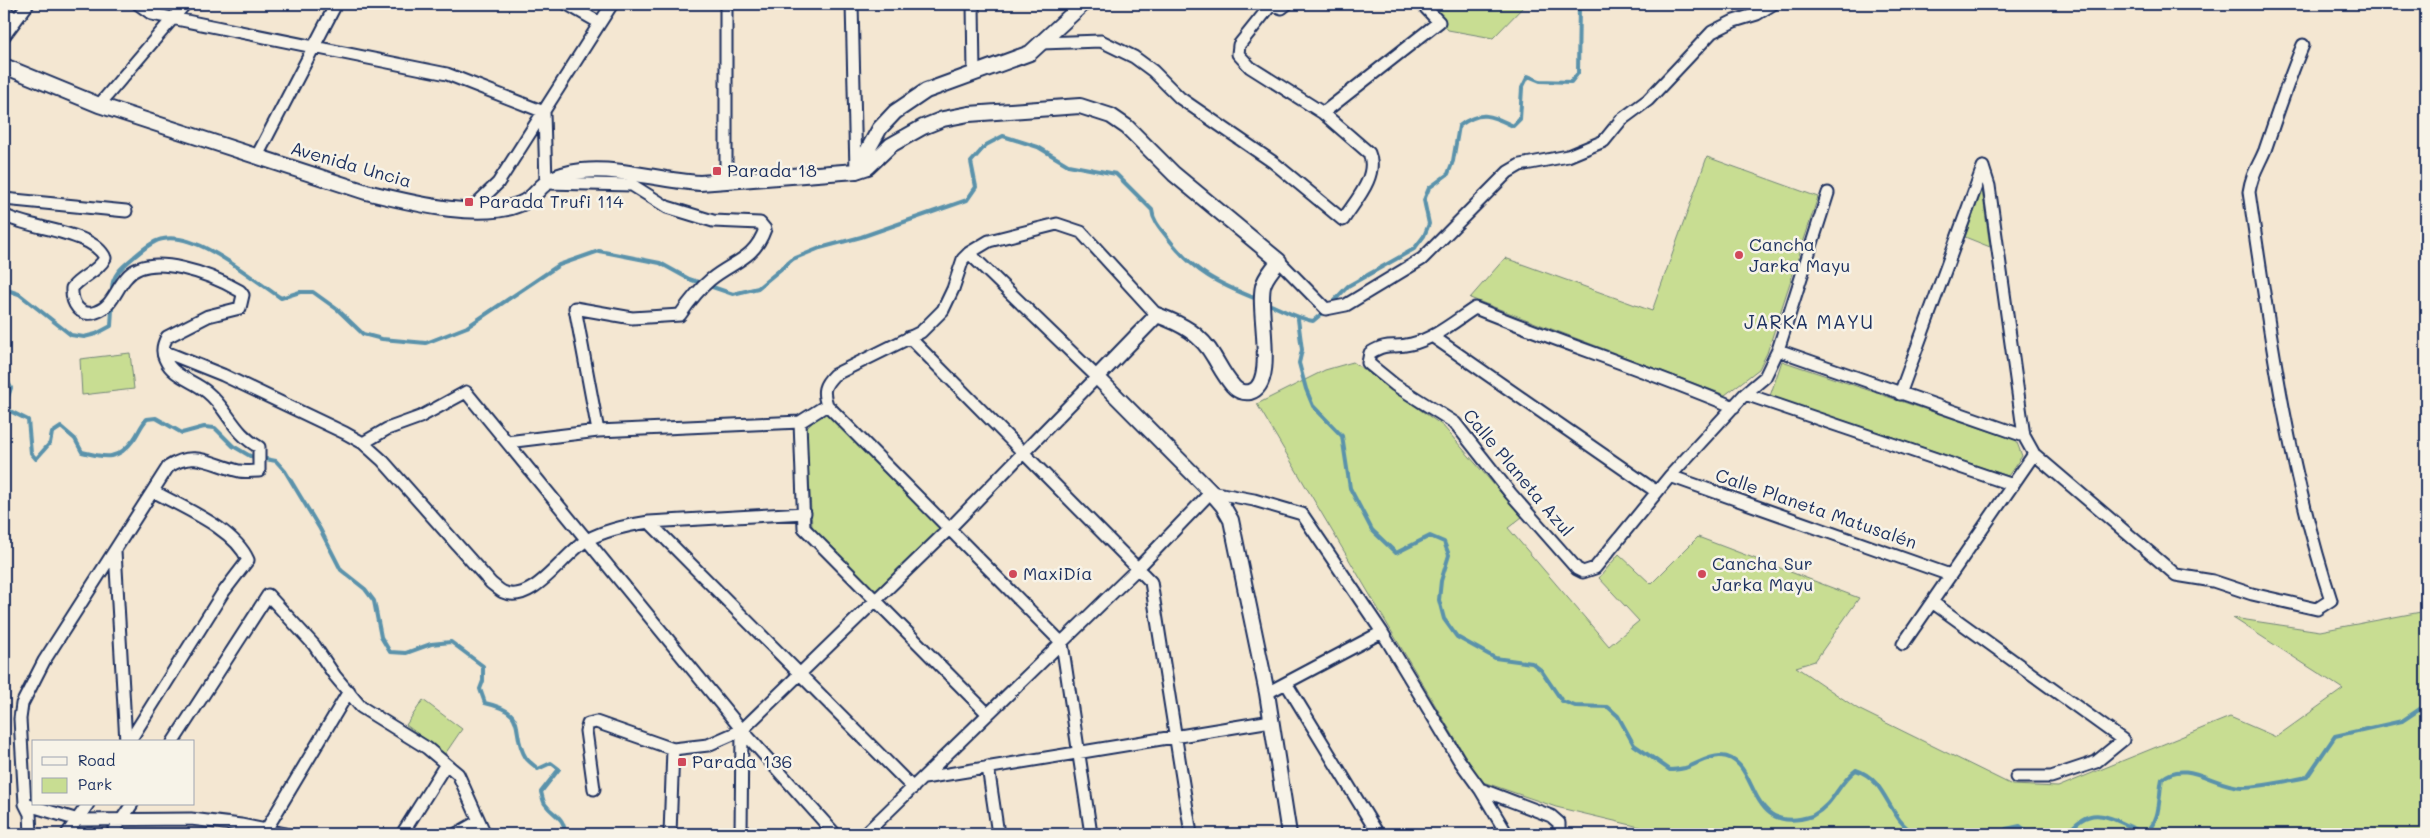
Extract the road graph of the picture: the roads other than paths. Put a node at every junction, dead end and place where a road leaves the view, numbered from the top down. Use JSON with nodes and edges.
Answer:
{"nodes":[{"id":1,"x":28,"y":4,"type":"edge"},
{"id":2,"x":138,"y":4,"type":"edge"},
{"id":3,"x":185,"y":4,"type":"edge"},
{"id":4,"x":336,"y":4,"type":"edge"},
{"id":5,"x":567,"y":4,"type":"edge"},
{"id":6,"x":612,"y":4,"type":"edge"},
{"id":7,"x":726,"y":4,"type":"edge"},
{"id":8,"x":852,"y":4,"type":"edge"},
{"id":9,"x":973,"y":4,"type":"edge"},
{"id":10,"x":1082,"y":4,"type":"edge"},
{"id":11,"x":1270,"y":4,"type":"edge"},
{"id":12,"x":1287,"y":4,"type":"edge"},
{"id":13,"x":1422,"y":4,"type":"edge"},
{"id":14,"x":1773,"y":4,"type":"edge"},
{"id":15,"x":4,"y":10,"type":"edge"},
{"id":16,"x":173,"y":19,"type":"junction"},
{"id":17,"x":16,"y":20,"type":"junction"},
{"id":18,"x":600,"y":23,"type":"junction"},
{"id":19,"x":4,"y":36,"type":"edge"},
{"id":20,"x":1041,"y":43,"type":"junction"},
{"id":21,"x":2303,"y":46,"type":"dead end"},
{"id":22,"x":314,"y":47,"type":"junction"},
{"id":23,"x":4,"y":66,"type":"edge"},
{"id":24,"x":974,"y":74,"type":"junction"},
{"id":25,"x":99,"y":105,"type":"junction"},
{"id":26,"x":544,"y":112,"type":"junction"},
{"id":27,"x":1323,"y":113,"type":"junction"},
{"id":28,"x":256,"y":156,"type":"junction"},
{"id":29,"x":856,"y":171,"type":"junction"},
{"id":30,"x":726,"y":180,"type":"junction"},
{"id":31,"x":546,"y":182,"type":"junction"},
{"id":32,"x":1828,"y":193,"type":"dead end"},
{"id":33,"x":4,"y":199,"type":"edge"},
{"id":34,"x":470,"y":210,"type":"junction"},
{"id":35,"x":126,"y":211,"type":"dead end"},
{"id":36,"x":4,"y":215,"type":"edge"},
{"id":37,"x":969,"y":253,"type":"junction"},
{"id":38,"x":1279,"y":261,"type":"junction"},
{"id":39,"x":1157,"y":315,"type":"junction"},
{"id":40,"x":1432,"y":336,"type":"junction"},
{"id":41,"x":909,"y":338,"type":"junction"},
{"id":42,"x":1778,"y":350,"type":"junction"},
{"id":43,"x":162,"y":351,"type":"junction"},
{"id":44,"x":1097,"y":377,"type":"junction"},
{"id":45,"x":1745,"y":394,"type":"junction"},
{"id":46,"x":1900,"y":394,"type":"junction"},
{"id":47,"x":827,"y":405,"type":"junction"},
{"id":48,"x":1734,"y":406,"type":"junction"},
{"id":49,"x":800,"y":422,"type":"junction"},
{"id":50,"x":598,"y":431,"type":"junction"},
{"id":51,"x":2024,"y":436,"type":"junction"},
{"id":52,"x":507,"y":442,"type":"junction"},
{"id":53,"x":363,"y":444,"type":"junction"},
{"id":54,"x":1023,"y":452,"type":"junction"},
{"id":55,"x":2034,"y":454,"type":"junction"},
{"id":56,"x":1670,"y":476,"type":"junction"},
{"id":57,"x":2013,"y":485,"type":"junction"},
{"id":58,"x":153,"y":491,"type":"junction"},
{"id":59,"x":1211,"y":492,"type":"junction"},
{"id":60,"x":1657,"y":492,"type":"junction"},
{"id":61,"x":805,"y":513,"type":"junction"},
{"id":62,"x":649,"y":522,"type":"junction"},
{"id":63,"x":950,"y":528,"type":"junction"},
{"id":64,"x":586,"y":540,"type":"junction"},
{"id":65,"x":115,"y":552,"type":"junction"},
{"id":66,"x":1138,"y":568,"type":"junction"},
{"id":67,"x":1950,"y":575,"type":"junction"},
{"id":68,"x":876,"y":602,"type":"junction"},
{"id":69,"x":1932,"y":602,"type":"junction"},
{"id":70,"x":1382,"y":632,"type":"junction"},
{"id":71,"x":1062,"y":643,"type":"junction"},
{"id":72,"x":1903,"y":644,"type":"dead end"},
{"id":73,"x":799,"y":673,"type":"junction"},
{"id":74,"x":1286,"y":683,"type":"junction"},
{"id":75,"x":349,"y":691,"type":"junction"},
{"id":76,"x":1266,"y":693,"type":"junction"},
{"id":77,"x":988,"y":714,"type":"junction"},
{"id":78,"x":1271,"y":721,"type":"junction"},
{"id":79,"x":742,"y":730,"type":"junction"},
{"id":80,"x":1177,"y":736,"type":"junction"},
{"id":81,"x":128,"y":740,"type":"edge"},
{"id":82,"x":129,"y":740,"type":"edge"},
{"id":83,"x":174,"y":740,"type":"edge"},
{"id":84,"x":673,"y":749,"type":"junction"},
{"id":85,"x":1079,"y":752,"type":"junction"},
{"id":86,"x":446,"y":764,"type":"junction"},
{"id":87,"x":988,"y":767,"type":"junction"},
{"id":88,"x":2016,"y":777,"type":"dead end"},
{"id":89,"x":924,"y":778,"type":"junction"},
{"id":90,"x":913,"y":788,"type":"junction"},
{"id":91,"x":594,"y":789,"type":"dead end"},
{"id":92,"x":1480,"y":789,"type":"junction"},
{"id":93,"x":25,"y":804,"type":"junction"},
{"id":94,"x":87,"y":806,"type":"edge"},
{"id":95,"x":131,"y":806,"type":"edge"},
{"id":96,"x":78,"y":820,"type":"junction"},
{"id":97,"x":122,"y":821,"type":"junction"},
{"id":98,"x":479,"y":821,"type":"junction"},
{"id":99,"x":242,"y":829,"type":"edge"},
{"id":100,"x":266,"y":830,"type":"junction"},
{"id":101,"x":31,"y":834,"type":"edge"},
{"id":102,"x":67,"y":834,"type":"edge"},
{"id":103,"x":112,"y":834,"type":"edge"},
{"id":104,"x":120,"y":834,"type":"edge"},
{"id":105,"x":286,"y":834,"type":"edge"},
{"id":106,"x":402,"y":834,"type":"edge"},
{"id":107,"x":456,"y":834,"type":"edge"},
{"id":108,"x":484,"y":834,"type":"edge"},
{"id":109,"x":670,"y":834,"type":"edge"},
{"id":110,"x":741,"y":834,"type":"edge"},
{"id":111,"x":835,"y":834,"type":"edge"},
{"id":112,"x":865,"y":834,"type":"edge"},
{"id":113,"x":998,"y":834,"type":"edge"},
{"id":114,"x":1091,"y":834,"type":"edge"},
{"id":115,"x":1192,"y":834,"type":"edge"},
{"id":116,"x":1289,"y":834,"type":"edge"},
{"id":117,"x":1378,"y":834,"type":"edge"},
{"id":118,"x":1495,"y":834,"type":"edge"},
{"id":119,"x":1559,"y":834,"type":"edge"}],
"edges":[{"from":1,"to":17,"type":"street"},
{"from":2,"to":16,"type":"street"},
{"from":3,"to":16,"type":"street"},
{"from":4,"to":22,"type":"street"},
{"from":5,"to":18,"type":"street"},
{"from":6,"to":18,"type":"street"},
{"from":7,"to":30,"type":"street"},
{"from":8,"to":29,"type":"street"},
{"from":9,"to":24,"type":"street"},
{"from":10,"to":20,"type":"street"},
{"from":11,"to":12,"type":"street"},
{"from":11,"to":27,"type":"street"},
{"from":13,"to":27,"type":"street"},
{"from":14,"to":38,"type":"street"},
{"from":15,"to":17,"type":"street"},
{"from":16,"to":22,"type":"street"},
{"from":16,"to":25,"type":"street"},
{"from":17,"to":19,"type":"street"},
{"from":18,"to":26,"type":"street"},
{"from":20,"to":24,"type":"street"},
{"from":20,"to":27,"type":"street"},
{"from":21,"to":55,"type":"street"},
{"from":22,"to":26,"type":"street"},
{"from":22,"to":28,"type":"street"},
{"from":23,"to":25,"type":"street","name":"Avenida Uncia"},
{"from":24,"to":29,"type":"street"},
{"from":25,"to":28,"type":"street","name":"Avenida Uncia"},
{"from":26,"to":31,"type":"street"},
{"from":26,"to":34,"type":"street"},
{"from":28,"to":34,"type":"street","name":"Avenida Uncia"},
{"from":29,"to":30,"type":"street","name":"Avenida Uncia"},
{"from":29,"to":38,"type":"street","name":"Avenida Uncia"},
{"from":30,"to":31,"type":"street","name":"Avenida Uncia"},
{"from":31,"to":34,"type":"street","name":"Avenida Uncia"},
{"from":31,"to":50,"type":"street"},
{"from":32,"to":42,"type":"street"},
{"from":33,"to":35,"type":"street"},
{"from":36,"to":43,"type":"street"},
{"from":37,"to":39,"type":"street"},
{"from":37,"to":41,"type":"street"},
{"from":37,"to":44,"type":"street"},
{"from":38,"to":39,"type":"street"},
{"from":39,"to":44,"type":"street"},
{"from":40,"to":48,"type":"street"},
{"from":40,"to":60,"type":"street"},
{"from":40,"to":60,"type":"street","name":"Calle Planeta Azul"},
{"from":41,"to":47,"type":"street"},
{"from":41,"to":54,"type":"street"},
{"from":42,"to":45,"type":"street"},
{"from":42,"to":46,"type":"street"},
{"from":43,"to":53,"type":"street"},
{"from":43,"to":58,"type":"street"},
{"from":44,"to":54,"type":"street"},
{"from":44,"to":59,"type":"street"},
{"from":45,"to":48,"type":"street"},
{"from":45,"to":57,"type":"street"},
{"from":46,"to":51,"type":"street"},
{"from":46,"to":51,"type":"street"},
{"from":47,"to":49,"type":"street"},
{"from":47,"to":63,"type":"street"},
{"from":48,"to":56,"type":"street"},
{"from":49,"to":50,"type":"street"},
{"from":49,"to":61,"type":"street"},
{"from":50,"to":52,"type":"street"},
{"from":51,"to":55,"type":"street"},
{"from":52,"to":53,"type":"street"},
{"from":52,"to":64,"type":"street"},
{"from":53,"to":64,"type":"street"},
{"from":54,"to":63,"type":"street"},
{"from":54,"to":66,"type":"street"},
{"from":55,"to":57,"type":"street"},
{"from":56,"to":60,"type":"street"},
{"from":56,"to":67,"type":"street","name":"Calle Planeta Matusalén"},
{"from":57,"to":67,"type":"street"},
{"from":58,"to":65,"type":"street"},
{"from":58,"to":82,"type":"street"},
{"from":59,"to":66,"type":"street"},
{"from":59,"to":70,"type":"street"},
{"from":59,"to":76,"type":"street"},
{"from":61,"to":62,"type":"street"},
{"from":61,"to":68,"type":"street"},
{"from":62,"to":64,"type":"street"},
{"from":62,"to":73,"type":"street"},
{"from":63,"to":68,"type":"street"},
{"from":63,"to":71,"type":"street"},
{"from":64,"to":79,"type":"street"},
{"from":65,"to":81,"type":"street"},
{"from":65,"to":93,"type":"street"},
{"from":66,"to":71,"type":"street"},
{"from":66,"to":80,"type":"street"},
{"from":67,"to":69,"type":"street"},
{"from":68,"to":73,"type":"street"},
{"from":68,"to":77,"type":"street"},
{"from":69,"to":72,"type":"street"},
{"from":69,"to":88,"type":"street"},
{"from":70,"to":74,"type":"street"},
{"from":70,"to":92,"type":"street"},
{"from":71,"to":77,"type":"street"},
{"from":71,"to":85,"type":"street"},
{"from":73,"to":79,"type":"street"},
{"from":73,"to":90,"type":"street"},
{"from":74,"to":76,"type":"street"},
{"from":74,"to":117,"type":"street"},
{"from":75,"to":83,"type":"street"},
{"from":75,"to":86,"type":"street"},
{"from":75,"to":100,"type":"street"},
{"from":76,"to":78,"type":"street"},
{"from":77,"to":89,"type":"street"},
{"from":78,"to":80,"type":"street"},
{"from":78,"to":116,"type":"street"},
{"from":79,"to":84,"type":"street"},
{"from":79,"to":110,"type":"street"},
{"from":79,"to":111,"type":"street"},
{"from":80,"to":85,"type":"street"},
{"from":80,"to":115,"type":"street"},
{"from":84,"to":91,"type":"street"},
{"from":84,"to":109,"type":"street"},
{"from":85,"to":87,"type":"street"},
{"from":85,"to":114,"type":"street"},
{"from":86,"to":98,"type":"street"},
{"from":86,"to":106,"type":"street"},
{"from":87,"to":89,"type":"street"},
{"from":87,"to":113,"type":"street"},
{"from":89,"to":90,"type":"street"},
{"from":90,"to":112,"type":"street"},
{"from":92,"to":118,"type":"street"},
{"from":92,"to":119,"type":"street"},
{"from":93,"to":96,"type":"street"},
{"from":93,"to":101,"type":"street"},
{"from":94,"to":96,"type":"street"},
{"from":95,"to":97,"type":"street"},
{"from":96,"to":97,"type":"street"},
{"from":96,"to":102,"type":"street"},
{"from":97,"to":99,"type":"street"},
{"from":97,"to":103,"type":"street"},
{"from":97,"to":104,"type":"street"},
{"from":98,"to":107,"type":"street"},
{"from":98,"to":108,"type":"street"},
{"from":99,"to":100,"type":"street"},
{"from":100,"to":105,"type":"street"}]}
